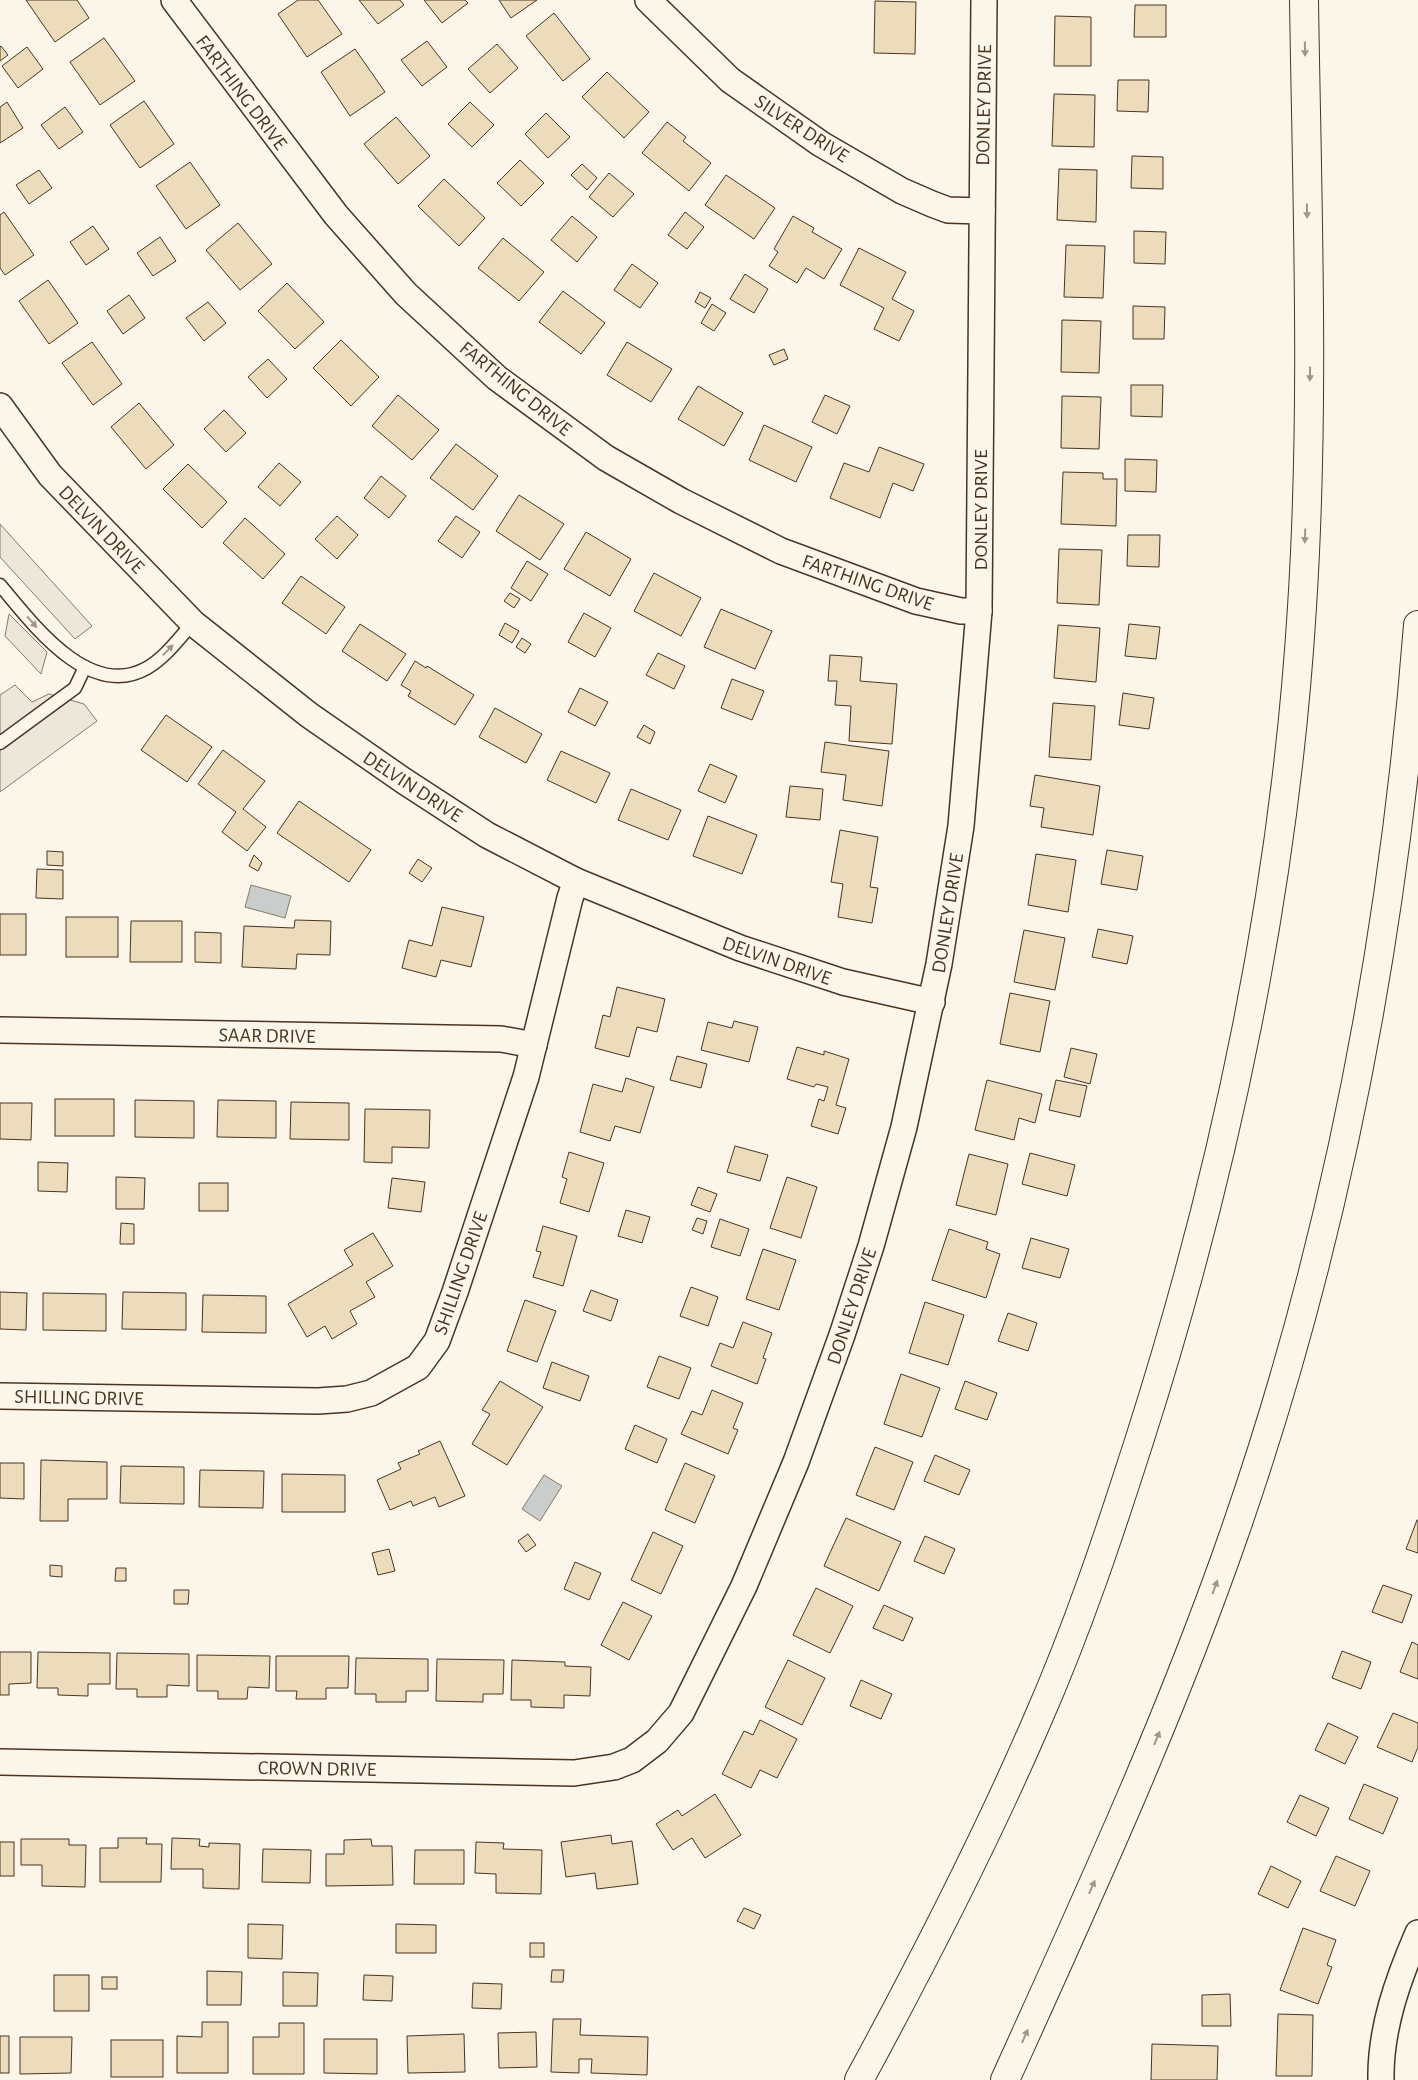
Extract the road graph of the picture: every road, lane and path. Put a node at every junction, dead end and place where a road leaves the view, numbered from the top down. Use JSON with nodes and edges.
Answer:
{"nodes":[{"id":1,"x":174,"y":0,"type":"edge"},
{"id":2,"x":648,"y":0,"type":"edge"},
{"id":3,"x":984,"y":0,"type":"edge"},
{"id":4,"x":1304,"y":0,"type":"edge"},
{"id":5,"x":982,"y":211,"type":"junction"},
{"id":6,"x":0,"y":406,"type":"edge"},
{"id":7,"x":0,"y":585,"type":"edge"},
{"id":8,"x":979,"y":611,"type":"junction"},
{"id":9,"x":193,"y":623,"type":"junction"},
{"id":10,"x":1418,"y":625,"type":"edge"},
{"id":11,"x":85,"y":667,"type":"junction"},
{"id":12,"x":0,"y":743,"type":"edge"},
{"id":13,"x":576,"y":881,"type":"junction"},
{"id":14,"x":932,"y":1002,"type":"junction"},
{"id":15,"x":0,"y":1030,"type":"edge"},
{"id":16,"x":534,"y":1045,"type":"junction"},
{"id":17,"x":0,"y":1396,"type":"edge"},
{"id":18,"x":632,"y":1760,"type":"joint"},
{"id":19,"x":0,"y":1762,"type":"edge"},
{"id":20,"x":1418,"y":1933,"type":"edge"},
{"id":21,"x":859,"y":2080,"type":"edge"},
{"id":22,"x":1005,"y":2080,"type":"edge"},
{"id":23,"x":1381,"y":2080,"type":"edge"}],
"edges":[{"from":1,"to":8,"type":"street","name":"FARTHING DRIVE"},
{"from":2,"to":5,"type":"street","name":"SILVER DRIVE"},
{"from":3,"to":5,"type":"street","name":"DONLEY DRIVE"},
{"from":4,"to":21,"type":"highway","one_way":true},
{"from":5,"to":8,"type":"street","name":"DONLEY DRIVE"},
{"from":6,"to":9,"type":"street","name":"DELVIN DRIVE"},
{"from":7,"to":11,"type":"lane","one_way":true},
{"from":8,"to":14,"type":"street","name":"DONLEY DRIVE"},
{"from":11,"to":9,"type":"lane","one_way":true},
{"from":9,"to":13,"type":"street","name":"DELVIN DRIVE"},
{"from":22,"to":10,"type":"highway","one_way":true},
{"from":11,"to":12,"type":"lane"},
{"from":13,"to":14,"type":"street","name":"DELVIN DRIVE"},
{"from":13,"to":16,"type":"street","name":"SHILLING DRIVE"},
{"from":14,"to":18,"type":"street","name":"DONLEY DRIVE"},
{"from":15,"to":16,"type":"street","name":"SAAR DRIVE"},
{"from":16,"to":17,"type":"street","name":"SHILLING DRIVE"},
{"from":18,"to":19,"type":"street","name":"CROWN DRIVE"},
{"from":20,"to":23,"type":"street"}]}
